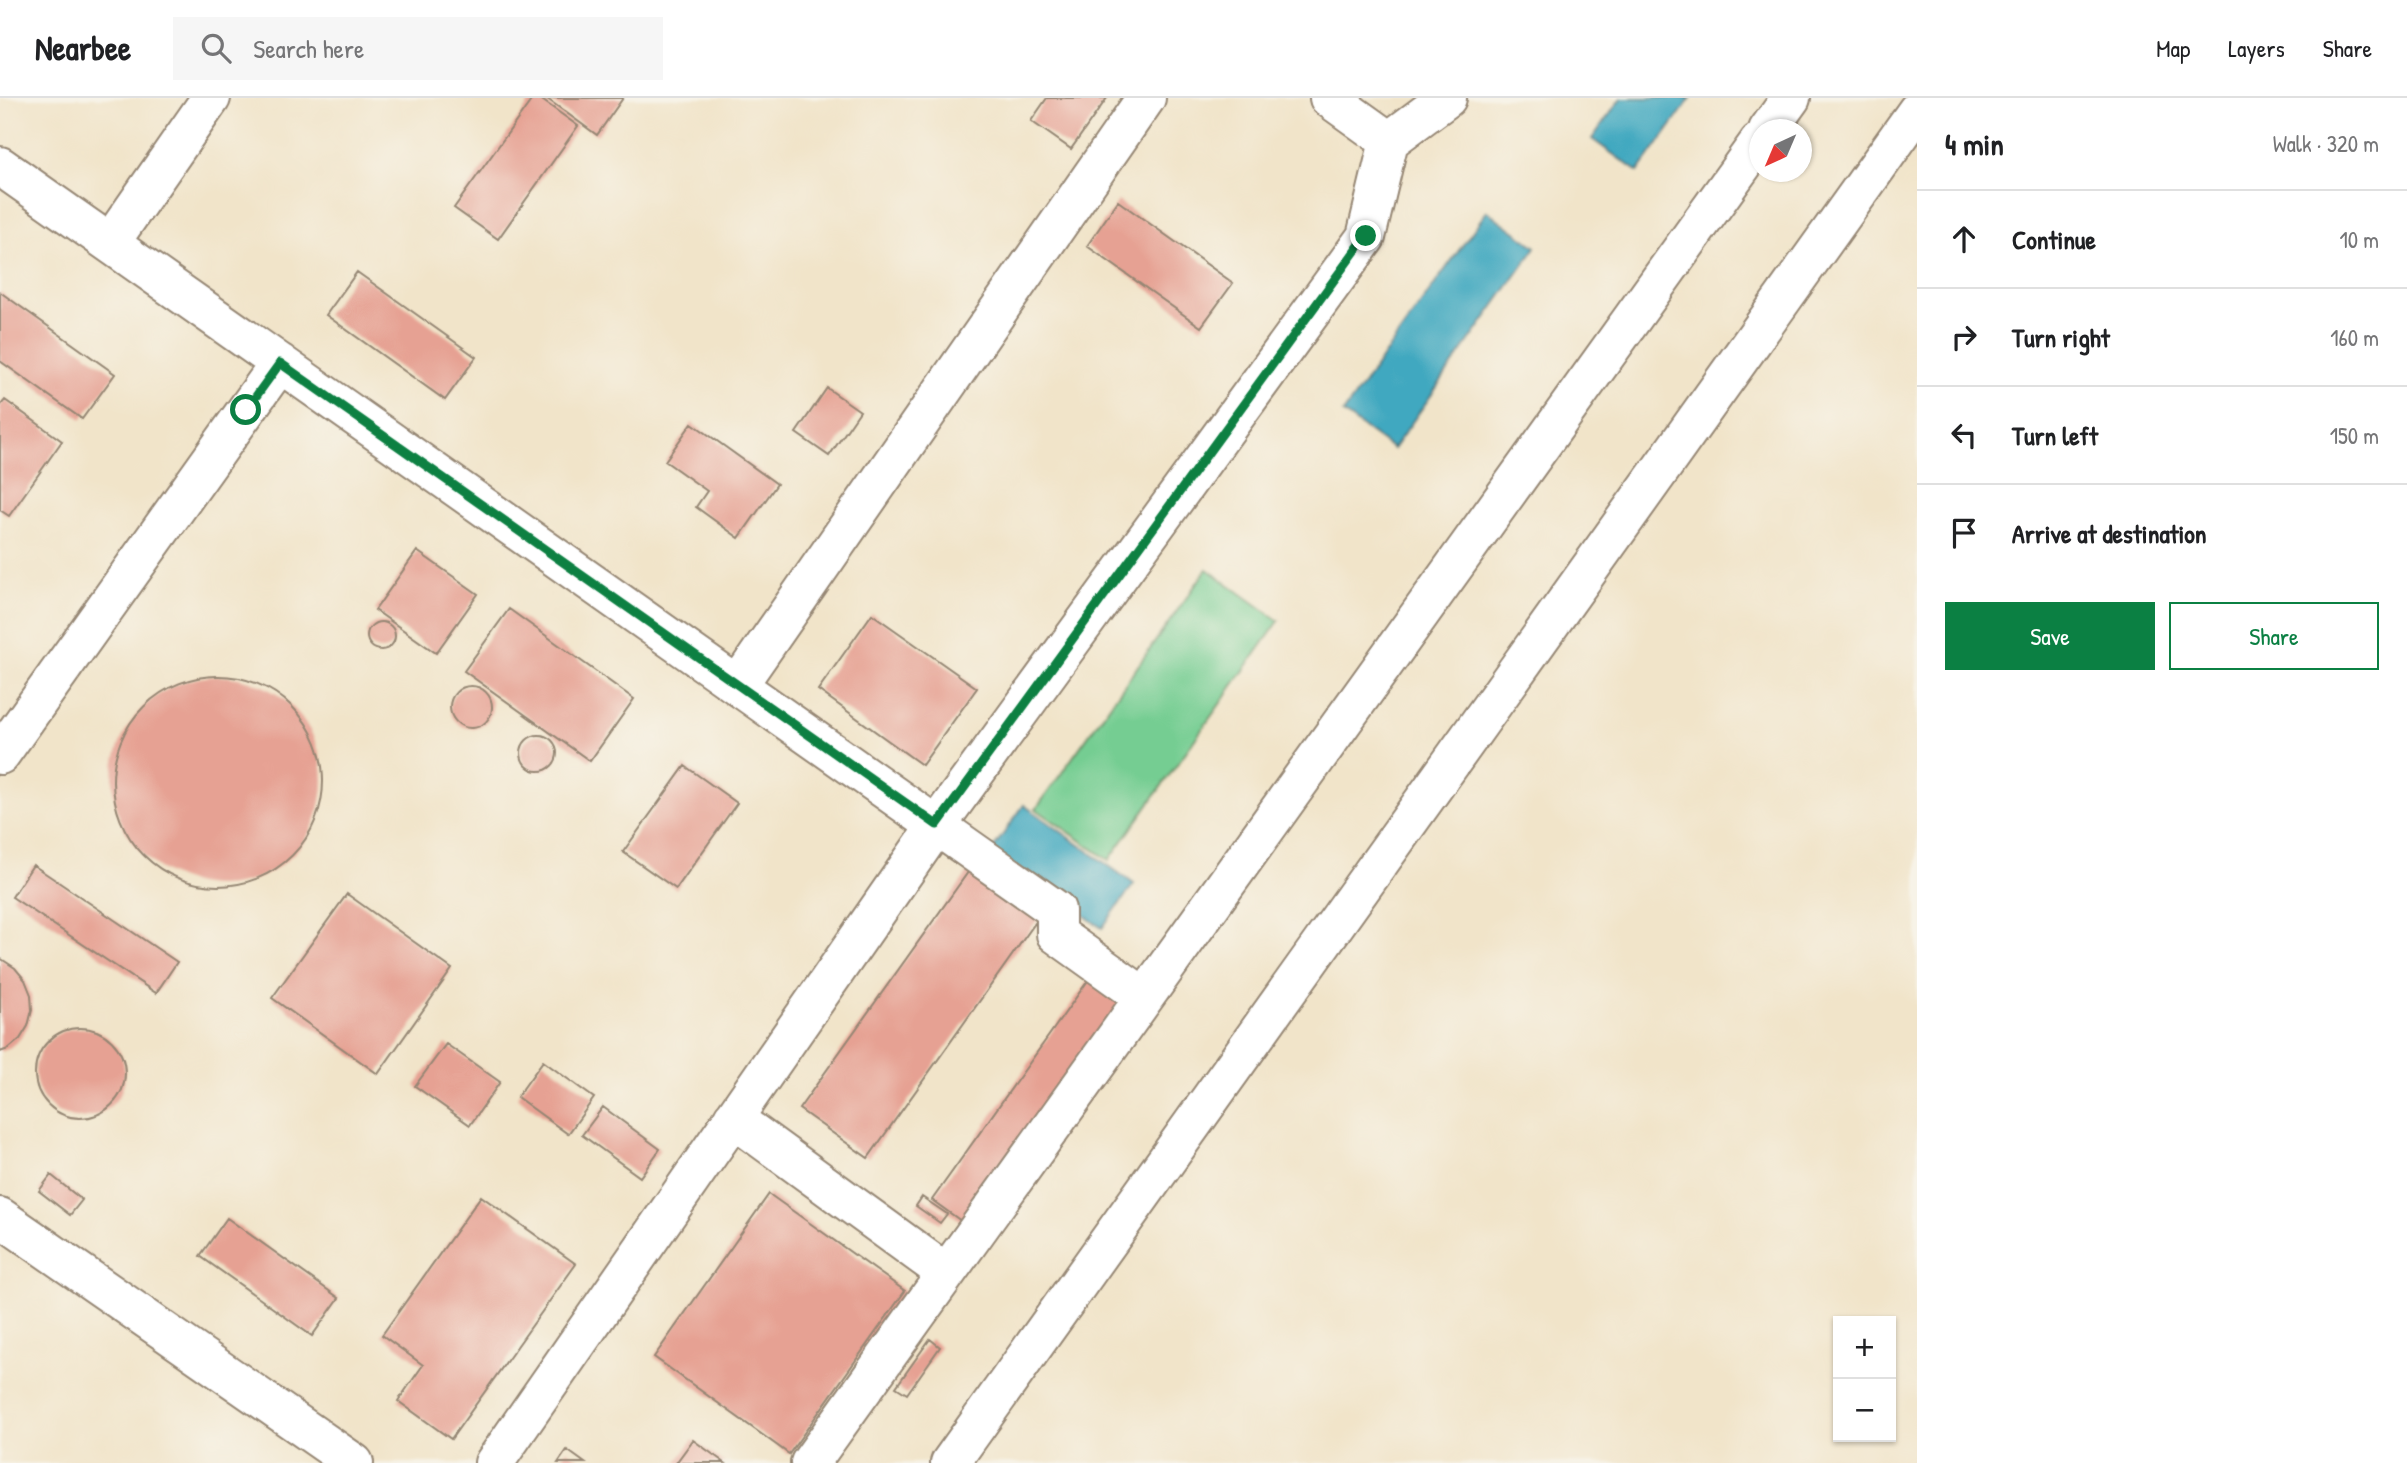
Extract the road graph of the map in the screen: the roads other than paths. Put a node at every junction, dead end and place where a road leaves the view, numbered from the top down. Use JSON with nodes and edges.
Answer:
{"nodes":[{"id":1,"x":211,"y":98,"type":"edge"},
{"id":2,"x":1146,"y":98,"type":"edge"},
{"id":3,"x":1329,"y":98,"type":"edge"},
{"id":4,"x":1447,"y":98,"type":"edge"},
{"id":5,"x":1791,"y":98,"type":"edge"},
{"id":6,"x":1917,"y":111,"type":"edge"},
{"id":7,"x":1776,"y":119,"type":"edge"},
{"id":8,"x":1390,"y":141,"type":"junction"},
{"id":9,"x":1749,"y":156,"type":"edge"},
{"id":10,"x":0,"y":166,"type":"edge"},
{"id":11,"x":110,"y":243,"type":"junction"},
{"id":12,"x":280,"y":363,"type":"junction"},
{"id":13,"x":738,"y":685,"type":"junction"},
{"id":14,"x":0,"y":755,"type":"edge"},
{"id":15,"x":937,"y":825,"type":"junction"},
{"id":16,"x":1144,"y":997,"type":"junction"},
{"id":17,"x":733,"y":1118,"type":"junction"},
{"id":18,"x":0,"y":1217,"type":"edge"},
{"id":19,"x":946,"y":1273,"type":"junction"},
{"id":20,"x":354,"y":1463,"type":"edge"},
{"id":21,"x":494,"y":1463,"type":"edge"},
{"id":22,"x":810,"y":1463,"type":"edge"},
{"id":23,"x":950,"y":1463,"type":"edge"}],
"edges":[{"from":1,"to":11,"type":"street"},
{"from":2,"to":13,"type":"street"},
{"from":3,"to":8,"type":"street"},
{"from":4,"to":8,"type":"street"},
{"from":5,"to":7,"type":"street"},
{"from":6,"to":23,"type":"street"},
{"from":8,"to":15,"type":"street"},
{"from":9,"to":16,"type":"street"},
{"from":10,"to":11,"type":"street"},
{"from":11,"to":12,"type":"street"},
{"from":12,"to":13,"type":"street"},
{"from":12,"to":14,"type":"street"},
{"from":13,"to":15,"type":"street"},
{"from":15,"to":16,"type":"street"},
{"from":15,"to":17,"type":"street"},
{"from":16,"to":19,"type":"street"},
{"from":17,"to":19,"type":"street"},
{"from":17,"to":21,"type":"street"},
{"from":18,"to":20,"type":"street"},
{"from":19,"to":22,"type":"street"}]}
